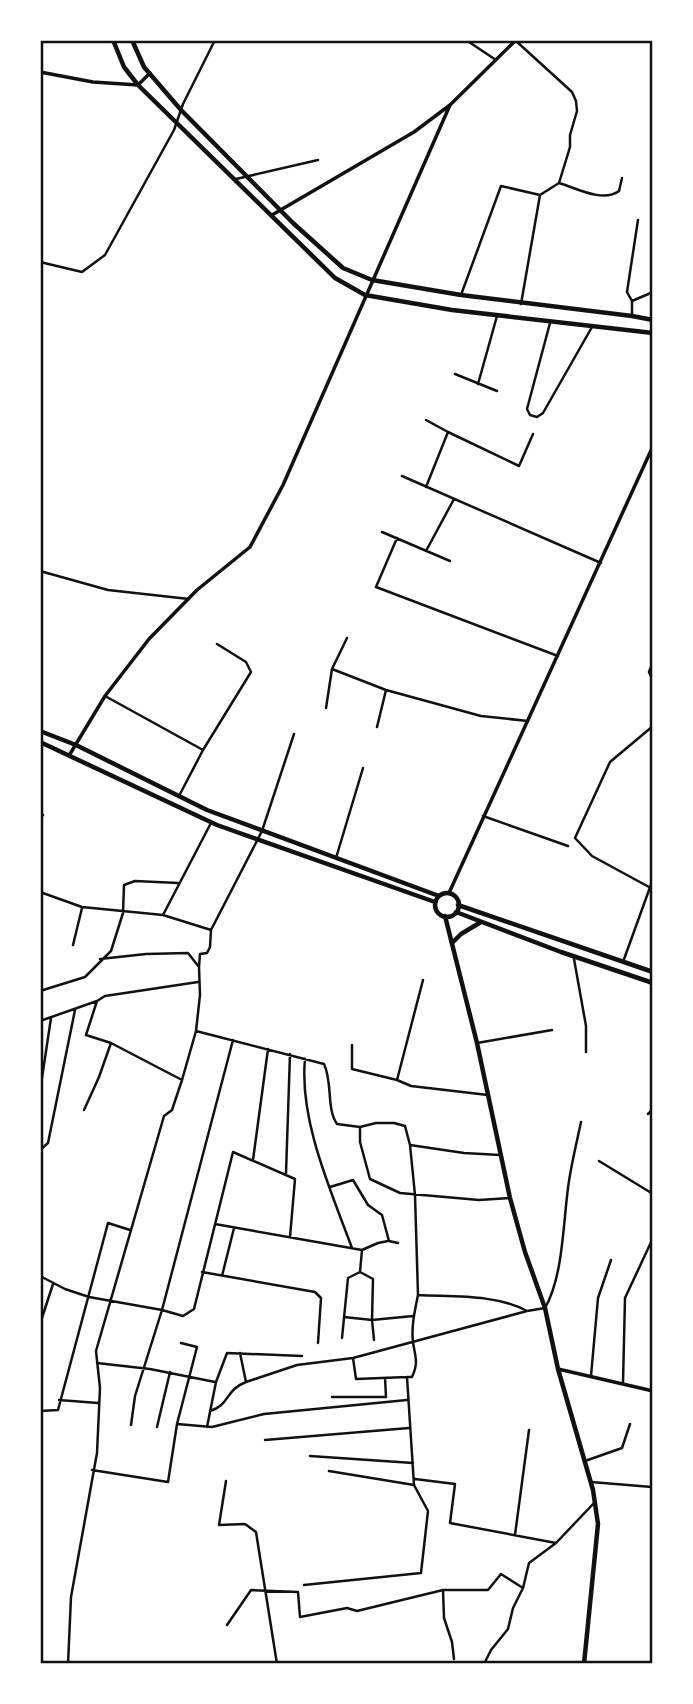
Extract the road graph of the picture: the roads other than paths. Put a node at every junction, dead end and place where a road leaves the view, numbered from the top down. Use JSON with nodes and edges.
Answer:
{"nodes":[{"id":1,"x":113,"y":40,"type":"edge"},
{"id":2,"x":132,"y":40,"type":"edge"},
{"id":3,"x":215,"y":40,"type":"edge"},
{"id":4,"x":466,"y":40,"type":"edge"},
{"id":5,"x":516,"y":41,"type":"edge"},
{"id":6,"x":496,"y":60,"type":"junction"},
{"id":7,"x":40,"y":72,"type":"edge"},
{"id":8,"x":150,"y":73,"type":"junction"},
{"id":9,"x":138,"y":85,"type":"junction"},
{"id":10,"x":450,"y":105,"type":"junction"},
{"id":11,"x":181,"y":110,"type":"junction"},
{"id":12,"x":177,"y":123,"type":"junction"},
{"id":13,"x":318,"y":160,"type":"dead end"},
{"id":14,"x":248,"y":175,"type":"junction"},
{"id":15,"x":622,"y":178,"type":"dead end"},
{"id":16,"x":235,"y":180,"type":"junction"},
{"id":17,"x":559,"y":183,"type":"junction"},
{"id":18,"x":540,"y":195,"type":"junction"},
{"id":19,"x":282,"y":209,"type":"junction"},
{"id":20,"x":272,"y":215,"type":"junction"},
{"id":21,"x":638,"y":220,"type":"dead end"},
{"id":22,"x":40,"y":262,"type":"edge"},
{"id":23,"x":372,"y":279,"type":"junction"},
{"id":24,"x":653,"y":292,"type":"edge"},
{"id":25,"x":365,"y":295,"type":"junction"},
{"id":26,"x":461,"y":295,"type":"junction"},
{"id":27,"x":632,"y":301,"type":"junction"},
{"id":28,"x":521,"y":304,"type":"junction"},
{"id":29,"x":498,"y":314,"type":"junction"},
{"id":30,"x":632,"y":316,"type":"junction"},
{"id":31,"x":551,"y":320,"type":"junction"},
{"id":32,"x":653,"y":320,"type":"edge"},
{"id":33,"x":593,"y":325,"type":"junction"},
{"id":34,"x":653,"y":333,"type":"edge"},
{"id":35,"x":455,"y":374,"type":"dead end"},
{"id":36,"x":478,"y":384,"type":"junction"},
{"id":37,"x":497,"y":391,"type":"dead end"},
{"id":38,"x":426,"y":421,"type":"dead end"},
{"id":39,"x":447,"y":432,"type":"junction"},
{"id":40,"x":533,"y":434,"type":"dead end"},
{"id":41,"x":653,"y":446,"type":"edge"},
{"id":42,"x":645,"y":460,"type":"junction"},
{"id":43,"x":653,"y":465,"type":"edge"},
{"id":44,"x":402,"y":477,"type":"dead end"},
{"id":45,"x":426,"y":487,"type":"junction"},
{"id":46,"x":454,"y":499,"type":"junction"},
{"id":47,"x":382,"y":532,"type":"dead end"},
{"id":48,"x":397,"y":538,"type":"junction"},
{"id":49,"x":426,"y":551,"type":"junction"},
{"id":50,"x":450,"y":561,"type":"dead end"},
{"id":51,"x":601,"y":563,"type":"junction"},
{"id":52,"x":40,"y":571,"type":"edge"},
{"id":53,"x":189,"y":599,"type":"junction"},
{"id":54,"x":347,"y":638,"type":"dead end"},
{"id":55,"x":217,"y":644,"type":"dead end"},
{"id":56,"x":558,"y":656,"type":"junction"},
{"id":57,"x":653,"y":662,"type":"edge"},
{"id":58,"x":332,"y":670,"type":"junction"},
{"id":59,"x":653,"y":681,"type":"edge"},
{"id":60,"x":386,"y":690,"type":"junction"},
{"id":61,"x":105,"y":696,"type":"junction"},
{"id":62,"x":326,"y":708,"type":"dead end"},
{"id":63,"x":528,"y":721,"type":"junction"},
{"id":64,"x":653,"y":726,"type":"edge"},
{"id":65,"x":377,"y":727,"type":"dead end"},
{"id":66,"x":40,"y":731,"type":"edge"},
{"id":67,"x":294,"y":734,"type":"dead end"},
{"id":68,"x":40,"y":741,"type":"edge"},
{"id":69,"x":76,"y":746,"type":"junction"},
{"id":70,"x":203,"y":750,"type":"junction"},
{"id":71,"x":71,"y":754,"type":"junction"},
{"id":72,"x":363,"y":768,"type":"dead end"},
{"id":73,"x":179,"y":796,"type":"junction"},
{"id":74,"x":483,"y":817,"type":"junction"},
{"id":75,"x":211,"y":823,"type":"junction"},
{"id":76,"x":262,"y":831,"type":"junction"},
{"id":77,"x":257,"y":839,"type":"junction"},
{"id":78,"x":568,"y":846,"type":"dead end"},
{"id":79,"x":335,"y":859,"type":"junction"},
{"id":80,"x":653,"y":879,"type":"edge"},
{"id":81,"x":180,"y":883,"type":"junction"},
{"id":82,"x":649,"y":887,"type":"junction"},
{"id":83,"x":40,"y":892,"type":"edge"},
{"id":84,"x":449,"y":893,"type":"junction"},
{"id":85,"x":439,"y":896,"type":"junction"},
{"id":86,"x":435,"y":902,"type":"junction"},
{"id":87,"x":458,"y":905,"type":"junction"},
{"id":88,"x":82,"y":907,"type":"junction"},
{"id":89,"x":456,"y":912,"type":"junction"},
{"id":90,"x":122,"y":913,"type":"junction"},
{"id":91,"x":163,"y":915,"type":"junction"},
{"id":92,"x":445,"y":916,"type":"junction"},
{"id":93,"x":482,"y":922,"type":"junction"},
{"id":94,"x":211,"y":930,"type":"junction"},
{"id":95,"x":452,"y":943,"type":"junction"},
{"id":96,"x":73,"y":945,"type":"dead end"},
{"id":97,"x":573,"y":957,"type":"junction"},
{"id":98,"x":100,"y":959,"type":"junction"},
{"id":99,"x":623,"y":962,"type":"junction"},
{"id":100,"x":198,"y":967,"type":"junction"},
{"id":101,"x":653,"y":972,"type":"edge"},
{"id":102,"x":423,"y":980,"type":"dead end"},
{"id":103,"x":198,"y":982,"type":"junction"},
{"id":104,"x":653,"y":983,"type":"edge"},
{"id":105,"x":40,"y":991,"type":"edge"},
{"id":106,"x":97,"y":1001,"type":"junction"},
{"id":107,"x":76,"y":1008,"type":"junction"},
{"id":108,"x":51,"y":1018,"type":"junction"},
{"id":109,"x":40,"y":1021,"type":"edge"},
{"id":110,"x":552,"y":1030,"type":"dead end"},
{"id":111,"x":196,"y":1031,"type":"junction"},
{"id":112,"x":233,"y":1040,"type":"junction"},
{"id":113,"x":477,"y":1043,"type":"junction"},
{"id":114,"x":111,"y":1044,"type":"junction"},
{"id":115,"x":352,"y":1045,"type":"dead end"},
{"id":116,"x":268,"y":1048,"type":"junction"},
{"id":117,"x":586,"y":1052,"type":"dead end"},
{"id":118,"x":290,"y":1054,"type":"junction"},
{"id":119,"x":305,"y":1059,"type":"junction"},
{"id":120,"x":183,"y":1080,"type":"junction"},
{"id":121,"x":397,"y":1080,"type":"junction"},
{"id":122,"x":40,"y":1091,"type":"edge"},
{"id":123,"x":488,"y":1095,"type":"junction"},
{"id":124,"x":653,"y":1109,"type":"edge"},
{"id":125,"x":84,"y":1110,"type":"dead end"},
{"id":126,"x":648,"y":1114,"type":"dead end"},
{"id":127,"x":581,"y":1122,"type":"dead end"},
{"id":128,"x":360,"y":1127,"type":"junction"},
{"id":129,"x":410,"y":1144,"type":"junction"},
{"id":130,"x":40,"y":1150,"type":"edge"},
{"id":131,"x":502,"y":1155,"type":"junction"},
{"id":132,"x":253,"y":1160,"type":"junction"},
{"id":133,"x":599,"y":1161,"type":"dead end"},
{"id":134,"x":286,"y":1174,"type":"junction"},
{"id":135,"x":330,"y":1187,"type":"junction"},
{"id":136,"x":653,"y":1194,"type":"edge"},
{"id":137,"x":415,"y":1195,"type":"junction"},
{"id":138,"x":510,"y":1198,"type":"junction"},
{"id":139,"x":214,"y":1224,"type":"junction"},
{"id":140,"x":234,"y":1228,"type":"junction"},
{"id":141,"x":131,"y":1230,"type":"junction"},
{"id":142,"x":290,"y":1237,"type":"junction"},
{"id":143,"x":653,"y":1238,"type":"edge"},
{"id":144,"x":389,"y":1241,"type":"junction"},
{"id":145,"x":398,"y":1243,"type":"dead end"},
{"id":146,"x":352,"y":1248,"type":"junction"},
{"id":147,"x":362,"y":1250,"type":"junction"},
{"id":148,"x":611,"y":1260,"type":"dead end"},
{"id":149,"x":202,"y":1272,"type":"junction"},
{"id":150,"x":360,"y":1272,"type":"junction"},
{"id":151,"x":40,"y":1276,"type":"edge"},
{"id":152,"x":222,"y":1276,"type":"junction"},
{"id":153,"x":53,"y":1283,"type":"junction"},
{"id":154,"x":418,"y":1295,"type":"junction"},
{"id":155,"x":89,"y":1297,"type":"junction"},
{"id":156,"x":112,"y":1300,"type":"junction"},
{"id":157,"x":545,"y":1308,"type":"junction"},
{"id":158,"x":162,"y":1310,"type":"junction"},
{"id":159,"x":527,"y":1311,"type":"junction"},
{"id":160,"x":413,"y":1316,"type":"junction"},
{"id":161,"x":344,"y":1317,"type":"junction"},
{"id":162,"x":372,"y":1320,"type":"junction"},
{"id":163,"x":40,"y":1324,"type":"edge"},
{"id":164,"x":342,"y":1338,"type":"dead end"},
{"id":165,"x":373,"y":1340,"type":"dead end"},
{"id":166,"x":413,"y":1342,"type":"junction"},
{"id":167,"x":181,"y":1343,"type":"dead end"},
{"id":168,"x":318,"y":1343,"type":"dead end"},
{"id":169,"x":240,"y":1353,"type":"junction"},
{"id":170,"x":302,"y":1356,"type":"dead end"},
{"id":171,"x":353,"y":1358,"type":"junction"},
{"id":172,"x":97,"y":1363,"type":"junction"},
{"id":173,"x":145,"y":1368,"type":"junction"},
{"id":174,"x":558,"y":1369,"type":"junction"},
{"id":175,"x":170,"y":1372,"type":"junction"},
{"id":176,"x":189,"y":1376,"type":"junction"},
{"id":177,"x":591,"y":1376,"type":"junction"},
{"id":178,"x":407,"y":1377,"type":"junction"},
{"id":179,"x":385,"y":1378,"type":"junction"},
{"id":180,"x":216,"y":1382,"type":"junction"},
{"id":181,"x":246,"y":1382,"type":"junction"},
{"id":182,"x":623,"y":1384,"type":"junction"},
{"id":183,"x":653,"y":1391,"type":"edge"},
{"id":184,"x":332,"y":1397,"type":"dead end"},
{"id":185,"x":60,"y":1400,"type":"junction"},
{"id":186,"x":407,"y":1400,"type":"junction"},
{"id":187,"x":99,"y":1403,"type":"junction"},
{"id":188,"x":40,"y":1411,"type":"edge"},
{"id":189,"x":210,"y":1411,"type":"junction"},
{"id":190,"x":177,"y":1424,"type":"junction"},
{"id":191,"x":630,"y":1424,"type":"dead end"},
{"id":192,"x":131,"y":1425,"type":"dead end"},
{"id":193,"x":157,"y":1427,"type":"dead end"},
{"id":194,"x":207,"y":1427,"type":"junction"},
{"id":195,"x":409,"y":1428,"type":"junction"},
{"id":196,"x":529,"y":1430,"type":"dead end"},
{"id":197,"x":265,"y":1440,"type":"dead end"},
{"id":198,"x":310,"y":1456,"type":"dead end"},
{"id":199,"x":585,"y":1461,"type":"junction"},
{"id":200,"x":413,"y":1463,"type":"junction"},
{"id":201,"x":92,"y":1471,"type":"junction"},
{"id":202,"x":329,"y":1471,"type":"dead end"},
{"id":203,"x":414,"y":1479,"type":"junction"},
{"id":204,"x":226,"y":1480,"type":"dead end"},
{"id":205,"x":591,"y":1482,"type":"junction"},
{"id":206,"x":414,"y":1485,"type":"junction"},
{"id":207,"x":652,"y":1487,"type":"edge"},
{"id":208,"x":595,"y":1502,"type":"junction"},
{"id":209,"x":515,"y":1535,"type":"junction"},
{"id":210,"x":556,"y":1543,"type":"junction"},
{"id":211,"x":304,"y":1585,"type":"dead end"},
{"id":212,"x":523,"y":1588,"type":"junction"},
{"id":213,"x":443,"y":1590,"type":"junction"},
{"id":214,"x":267,"y":1591,"type":"junction"},
{"id":215,"x":227,"y":1625,"type":"dead end"},
{"id":216,"x":454,"y":1659,"type":"dead end"},
{"id":217,"x":68,"y":1664,"type":"edge"},
{"id":218,"x":277,"y":1664,"type":"edge"},
{"id":219,"x":484,"y":1664,"type":"edge"},
{"id":220,"x":584,"y":1664,"type":"edge"}],
"edges":[{"from":1,"to":9,"type":"main road"},
{"from":2,"to":8,"type":"main road"},
{"from":3,"to":11,"type":"street"},
{"from":4,"to":6,"type":"street"},
{"from":5,"to":6,"type":"street"},
{"from":5,"to":17,"type":"street"},
{"from":6,"to":10,"type":"street"},
{"from":7,"to":9,"type":"street"},
{"from":8,"to":9,"type":"street"},
{"from":8,"to":11,"type":"main road"},
{"from":9,"to":12,"type":"main road"},
{"from":10,"to":19,"type":"street"},
{"from":10,"to":23,"type":"street"},
{"from":11,"to":12,"type":"street"},
{"from":11,"to":14,"type":"main road"},
{"from":12,"to":16,"type":"main road"},
{"from":12,"to":22,"type":"street"},
{"from":13,"to":14,"type":"street"},
{"from":14,"to":16,"type":"street"},
{"from":14,"to":19,"type":"main road"},
{"from":15,"to":17,"type":"street"},
{"from":16,"to":20,"type":"main road"},
{"from":17,"to":18,"type":"street"},
{"from":18,"to":26,"type":"street"},
{"from":18,"to":28,"type":"street"},
{"from":19,"to":20,"type":"street"},
{"from":19,"to":23,"type":"main road"},
{"from":20,"to":25,"type":"main road"},
{"from":21,"to":27,"type":"street"},
{"from":23,"to":25,"type":"street"},
{"from":23,"to":26,"type":"main road"},
{"from":24,"to":27,"type":"street"},
{"from":25,"to":29,"type":"main road"},
{"from":25,"to":53,"type":"street"},
{"from":26,"to":28,"type":"main road"},
{"from":27,"to":30,"type":"street"},
{"from":28,"to":30,"type":"main road"},
{"from":29,"to":31,"type":"main road"},
{"from":29,"to":36,"type":"street"},
{"from":30,"to":32,"type":"main road"},
{"from":31,"to":33,"type":"main road"},
{"from":31,"to":33,"type":"street"},
{"from":33,"to":34,"type":"main road"},
{"from":35,"to":36,"type":"street"},
{"from":36,"to":37,"type":"street"},
{"from":38,"to":39,"type":"street"},
{"from":39,"to":40,"type":"street"},
{"from":39,"to":45,"type":"street"},
{"from":41,"to":42,"type":"street"},
{"from":42,"to":43,"type":"street"},
{"from":42,"to":51,"type":"street"},
{"from":44,"to":45,"type":"street"},
{"from":45,"to":46,"type":"street"},
{"from":46,"to":49,"type":"street"},
{"from":46,"to":51,"type":"street"},
{"from":47,"to":48,"type":"street"},
{"from":48,"to":49,"type":"street"},
{"from":48,"to":56,"type":"street"},
{"from":49,"to":50,"type":"street"},
{"from":51,"to":56,"type":"street"},
{"from":52,"to":53,"type":"street"},
{"from":53,"to":61,"type":"street"},
{"from":54,"to":58,"type":"street"},
{"from":55,"to":70,"type":"street"},
{"from":56,"to":63,"type":"street"},
{"from":57,"to":59,"type":"street"},
{"from":58,"to":60,"type":"street"},
{"from":58,"to":62,"type":"street"},
{"from":60,"to":63,"type":"street"},
{"from":60,"to":65,"type":"street"},
{"from":61,"to":69,"type":"street"},
{"from":61,"to":70,"type":"street"},
{"from":63,"to":74,"type":"street"},
{"from":64,"to":82,"type":"street"},
{"from":66,"to":69,"type":"main road"},
{"from":67,"to":76,"type":"street"},
{"from":68,"to":71,"type":"main road"},
{"from":69,"to":71,"type":"street"},
{"from":69,"to":73,"type":"main road"},
{"from":70,"to":73,"type":"street"},
{"from":71,"to":75,"type":"main road"},
{"from":72,"to":79,"type":"street"},
{"from":73,"to":76,"type":"main road"},
{"from":74,"to":78,"type":"street"},
{"from":74,"to":84,"type":"street"},
{"from":75,"to":77,"type":"main road"},
{"from":75,"to":81,"type":"street"},
{"from":76,"to":77,"type":"street"},
{"from":76,"to":79,"type":"main road"},
{"from":77,"to":86,"type":"main road"},
{"from":77,"to":94,"type":"street"},
{"from":79,"to":85,"type":"main road"},
{"from":80,"to":82,"type":"street"},
{"from":81,"to":90,"type":"street"},
{"from":81,"to":91,"type":"street"},
{"from":82,"to":99,"type":"street"},
{"from":83,"to":88,"type":"street"},
{"from":84,"to":85,"type":"main road"},
{"from":84,"to":87,"type":"main road"},
{"from":85,"to":86,"type":"main road"},
{"from":86,"to":92,"type":"main road"},
{"from":87,"to":89,"type":"main road"},
{"from":87,"to":99,"type":"main road"},
{"from":88,"to":90,"type":"street"},
{"from":88,"to":96,"type":"street"},
{"from":89,"to":92,"type":"main road"},
{"from":89,"to":93,"type":"main road"},
{"from":90,"to":91,"type":"street"},
{"from":90,"to":98,"type":"street"},
{"from":91,"to":94,"type":"street"},
{"from":92,"to":95,"type":"main road"},
{"from":93,"to":95,"type":"main road"},
{"from":93,"to":97,"type":"main road"},
{"from":94,"to":100,"type":"street"},
{"from":95,"to":113,"type":"main road"},
{"from":97,"to":104,"type":"main road"},
{"from":97,"to":117,"type":"street"},
{"from":98,"to":100,"type":"street"},
{"from":98,"to":105,"type":"street"},
{"from":99,"to":101,"type":"main road"},
{"from":100,"to":103,"type":"street"},
{"from":102,"to":121,"type":"street"},
{"from":103,"to":106,"type":"street"},
{"from":103,"to":111,"type":"street"},
{"from":106,"to":107,"type":"street"},
{"from":106,"to":114,"type":"street"},
{"from":107,"to":108,"type":"street"},
{"from":107,"to":130,"type":"street"},
{"from":108,"to":109,"type":"street"},
{"from":108,"to":122,"type":"street"},
{"from":110,"to":113,"type":"street"},
{"from":111,"to":112,"type":"street"},
{"from":111,"to":120,"type":"street"},
{"from":112,"to":116,"type":"street"},
{"from":112,"to":158,"type":"street"},
{"from":113,"to":123,"type":"main road"},
{"from":114,"to":120,"type":"street"},
{"from":114,"to":125,"type":"street"},
{"from":115,"to":121,"type":"street"},
{"from":116,"to":118,"type":"street"},
{"from":116,"to":132,"type":"street"},
{"from":118,"to":119,"type":"street"},
{"from":118,"to":134,"type":"street"},
{"from":119,"to":128,"type":"street"},
{"from":119,"to":135,"type":"street"},
{"from":120,"to":141,"type":"street"},
{"from":121,"to":123,"type":"street"},
{"from":123,"to":131,"type":"main road"},
{"from":124,"to":126,"type":"street"},
{"from":127,"to":157,"type":"street"},
{"from":128,"to":129,"type":"street"},
{"from":128,"to":137,"type":"street"},
{"from":129,"to":131,"type":"street"},
{"from":129,"to":137,"type":"street"},
{"from":131,"to":138,"type":"main road"},
{"from":132,"to":134,"type":"street"},
{"from":132,"to":139,"type":"street"},
{"from":133,"to":136,"type":"street"},
{"from":134,"to":142,"type":"street"},
{"from":135,"to":144,"type":"street"},
{"from":135,"to":146,"type":"street"},
{"from":137,"to":138,"type":"street"},
{"from":137,"to":154,"type":"street"},
{"from":138,"to":157,"type":"main road"},
{"from":139,"to":140,"type":"street"},
{"from":139,"to":149,"type":"street"},
{"from":140,"to":142,"type":"street"},
{"from":140,"to":152,"type":"street"},
{"from":141,"to":155,"type":"street"},
{"from":141,"to":156,"type":"street"},
{"from":142,"to":146,"type":"street"},
{"from":143,"to":182,"type":"street"},
{"from":144,"to":145,"type":"street"},
{"from":144,"to":147,"type":"street"},
{"from":146,"to":147,"type":"street"},
{"from":147,"to":150,"type":"street"},
{"from":148,"to":177,"type":"street"},
{"from":149,"to":152,"type":"street"},
{"from":149,"to":158,"type":"street"},
{"from":150,"to":161,"type":"street"},
{"from":150,"to":162,"type":"street"},
{"from":151,"to":153,"type":"street"},
{"from":152,"to":168,"type":"street"},
{"from":153,"to":155,"type":"street"},
{"from":153,"to":163,"type":"street"},
{"from":154,"to":159,"type":"street"},
{"from":154,"to":160,"type":"street"},
{"from":155,"to":156,"type":"street"},
{"from":155,"to":185,"type":"street"},
{"from":156,"to":158,"type":"street"},
{"from":156,"to":172,"type":"street"},
{"from":157,"to":159,"type":"street"},
{"from":157,"to":174,"type":"main road"},
{"from":158,"to":173,"type":"street"},
{"from":159,"to":166,"type":"street"},
{"from":160,"to":162,"type":"street"},
{"from":160,"to":166,"type":"street"},
{"from":161,"to":162,"type":"street"},
{"from":161,"to":164,"type":"street"},
{"from":162,"to":165,"type":"street"},
{"from":166,"to":171,"type":"street"},
{"from":166,"to":178,"type":"street"},
{"from":167,"to":176,"type":"street"},
{"from":169,"to":170,"type":"street"},
{"from":169,"to":180,"type":"street"},
{"from":169,"to":181,"type":"street"},
{"from":171,"to":179,"type":"street"},
{"from":171,"to":181,"type":"street"},
{"from":172,"to":173,"type":"street"},
{"from":172,"to":187,"type":"street"},
{"from":173,"to":175,"type":"street"},
{"from":173,"to":192,"type":"street"},
{"from":174,"to":177,"type":"street"},
{"from":174,"to":199,"type":"main road"},
{"from":175,"to":176,"type":"street"},
{"from":175,"to":193,"type":"street"},
{"from":176,"to":180,"type":"street"},
{"from":176,"to":190,"type":"street"},
{"from":177,"to":182,"type":"street"},
{"from":178,"to":179,"type":"street"},
{"from":178,"to":186,"type":"street"},
{"from":179,"to":184,"type":"street"},
{"from":180,"to":189,"type":"street"},
{"from":181,"to":189,"type":"street"},
{"from":182,"to":183,"type":"street"},
{"from":185,"to":187,"type":"street"},
{"from":185,"to":188,"type":"street"},
{"from":186,"to":194,"type":"street"},
{"from":186,"to":195,"type":"street"},
{"from":187,"to":201,"type":"street"},
{"from":189,"to":194,"type":"street"},
{"from":190,"to":194,"type":"street"},
{"from":190,"to":201,"type":"street"},
{"from":191,"to":199,"type":"street"},
{"from":195,"to":197,"type":"street"},
{"from":195,"to":200,"type":"street"},
{"from":196,"to":209,"type":"street"},
{"from":198,"to":200,"type":"street"},
{"from":199,"to":205,"type":"main road"},
{"from":200,"to":203,"type":"street"},
{"from":201,"to":217,"type":"street"},
{"from":202,"to":206,"type":"street"},
{"from":203,"to":206,"type":"street"},
{"from":203,"to":209,"type":"street"},
{"from":204,"to":214,"type":"street"},
{"from":205,"to":207,"type":"street"},
{"from":205,"to":208,"type":"main road"},
{"from":206,"to":211,"type":"street"},
{"from":208,"to":210,"type":"street"},
{"from":208,"to":220,"type":"main road"},
{"from":209,"to":210,"type":"street"},
{"from":210,"to":212,"type":"street"},
{"from":212,"to":213,"type":"street"},
{"from":212,"to":219,"type":"street"},
{"from":213,"to":214,"type":"street"},
{"from":213,"to":216,"type":"street"},
{"from":214,"to":215,"type":"street"},
{"from":214,"to":218,"type":"street"}]}
